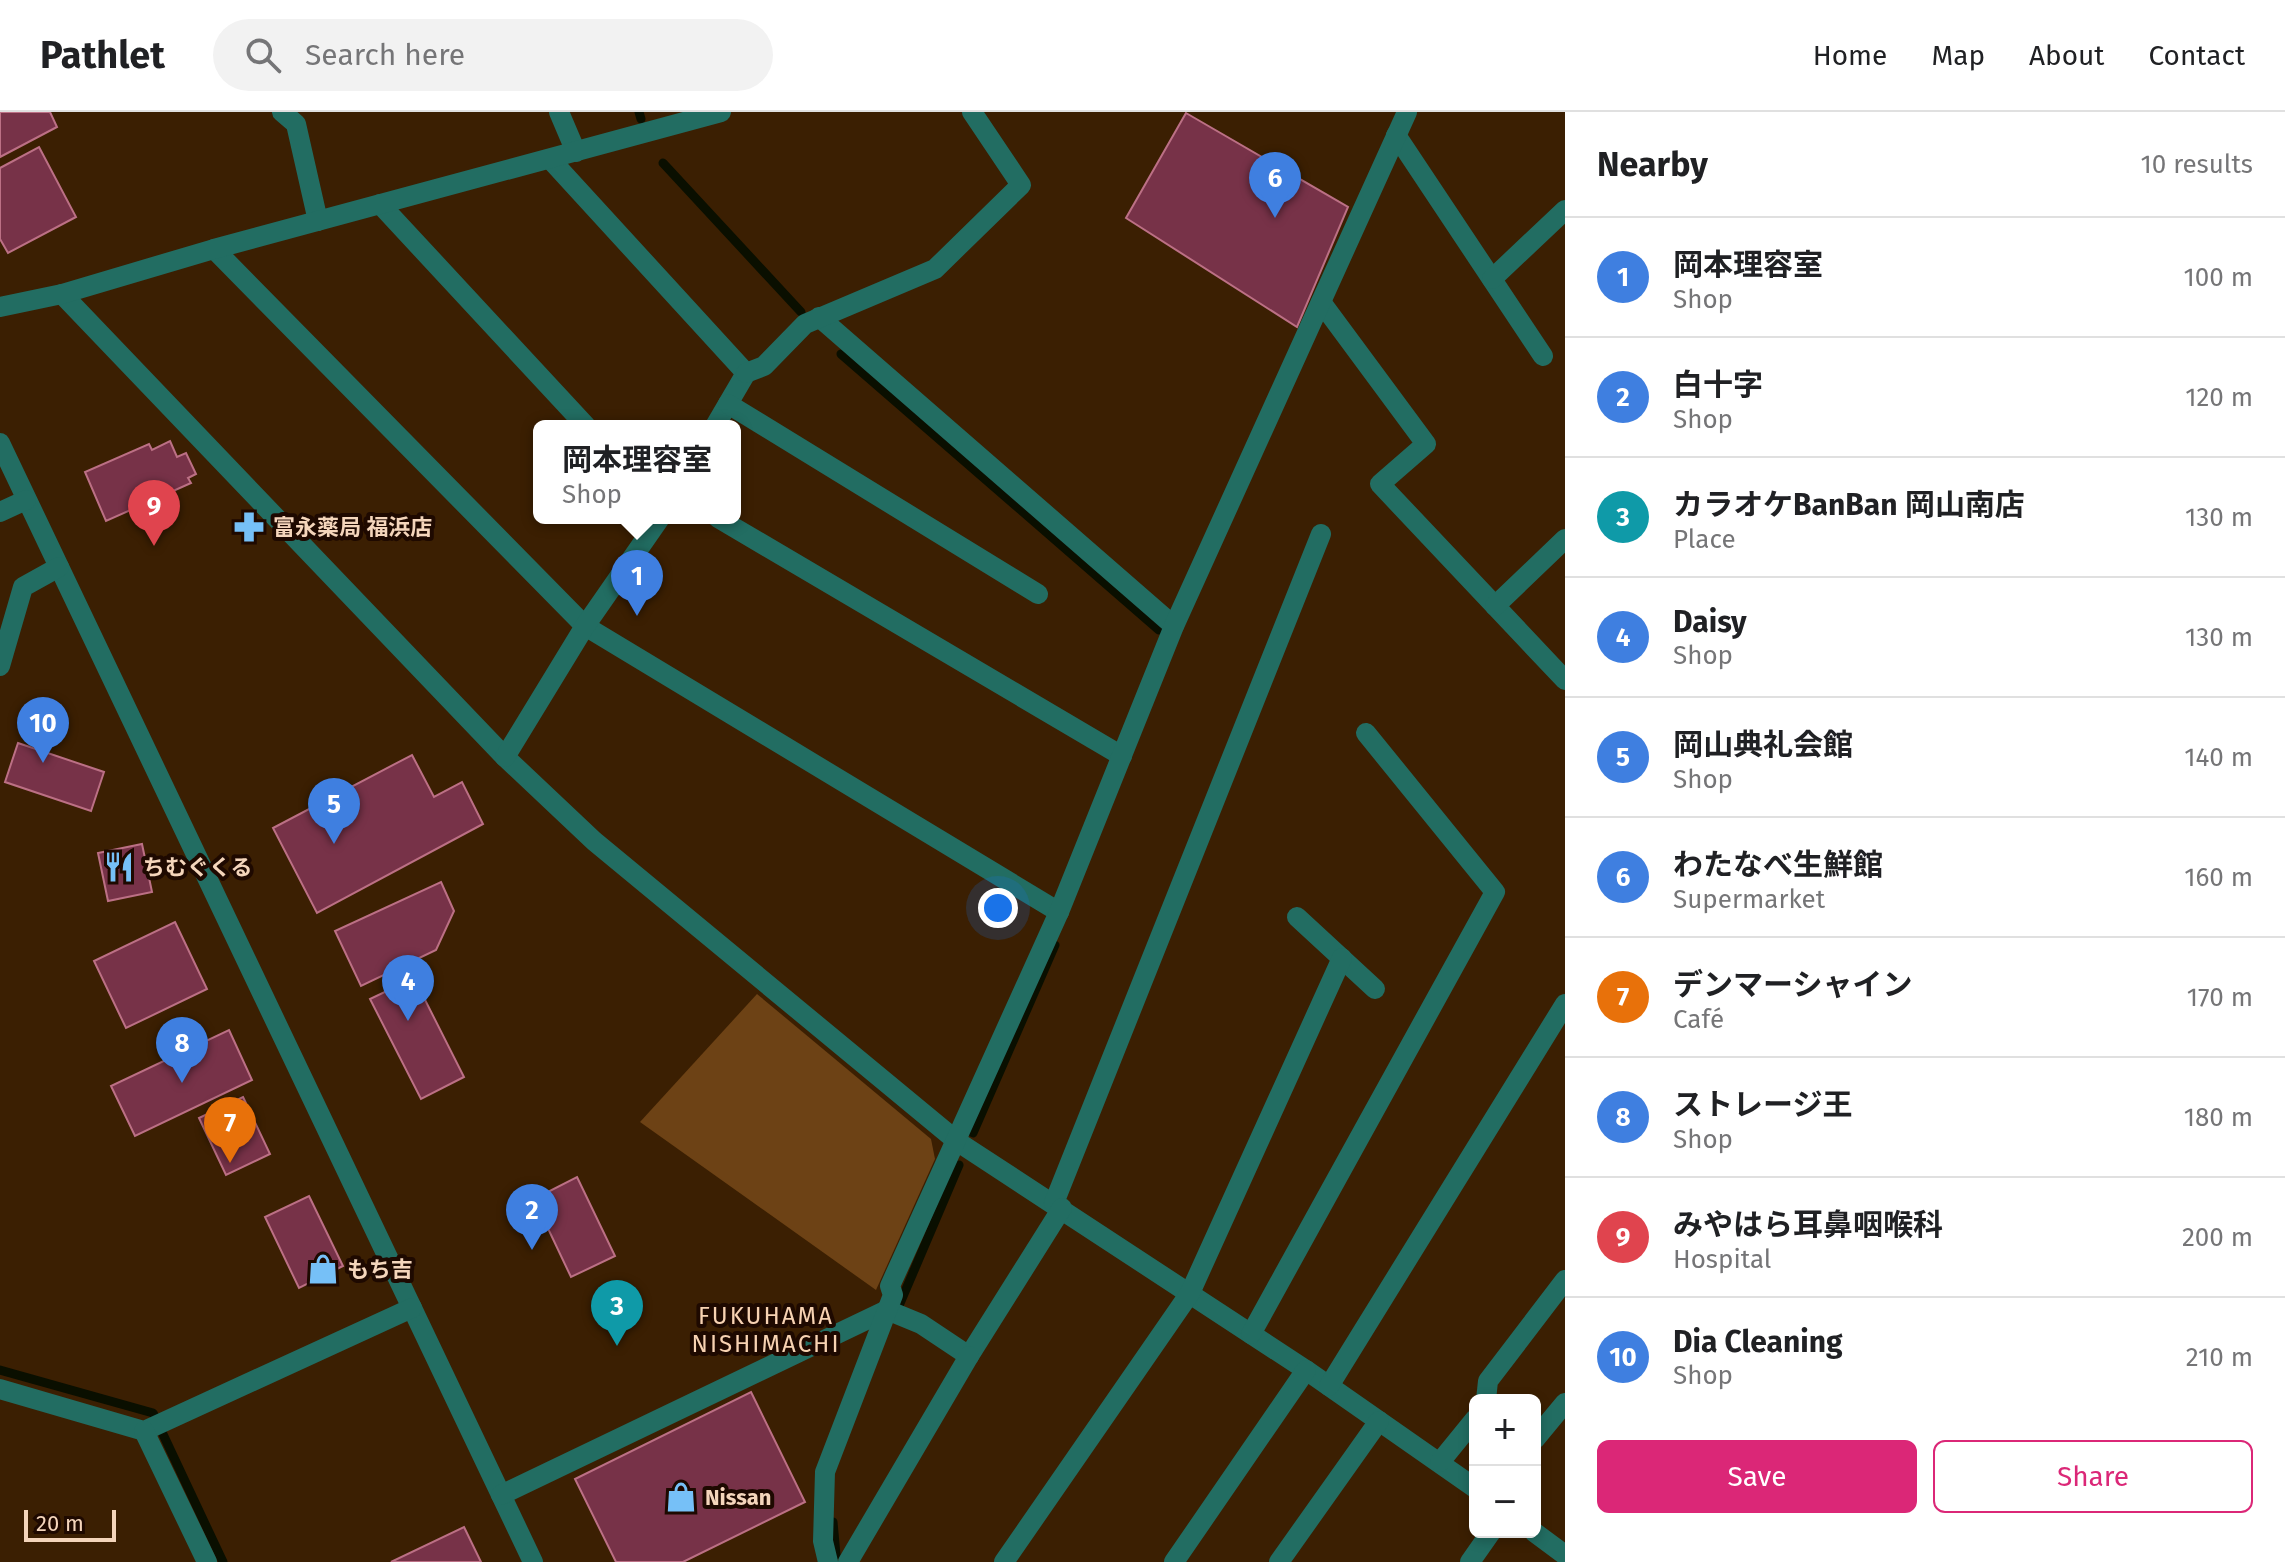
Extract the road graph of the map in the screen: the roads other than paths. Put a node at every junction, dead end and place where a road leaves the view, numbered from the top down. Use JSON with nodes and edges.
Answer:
{"nodes":[{"id":1,"x":282,"y":112,"type":"edge"},
{"id":2,"x":559,"y":112,"type":"edge"},
{"id":3,"x":721,"y":112,"type":"edge"},
{"id":4,"x":972,"y":112,"type":"edge"},
{"id":5,"x":1407,"y":112,"type":"edge"},
{"id":6,"x":1396,"y":135,"type":"junction"},
{"id":7,"x":576,"y":152,"type":"junction"},
{"id":8,"x":550,"y":159,"type":"junction"},
{"id":9,"x":380,"y":204,"type":"junction"},
{"id":10,"x":1565,"y":210,"type":"edge"},
{"id":11,"x":318,"y":221,"type":"junction"},
{"id":12,"x":214,"y":249,"type":"junction"},
{"id":13,"x":1492,"y":279,"type":"junction"},
{"id":14,"x":62,"y":294,"type":"junction"},
{"id":15,"x":1321,"y":302,"type":"junction"},
{"id":16,"x":0,"y":307,"type":"edge"},
{"id":17,"x":819,"y":317,"type":"junction"},
{"id":18,"x":1543,"y":356,"type":"dead end"},
{"id":19,"x":746,"y":373,"type":"junction"},
{"id":20,"x":728,"y":404,"type":"junction"},
{"id":21,"x":580,"y":420,"type":"edge"},
{"id":22,"x":719,"y":420,"type":"edge"},
{"id":23,"x":0,"y":443,"type":"edge"},
{"id":24,"x":26,"y":500,"type":"junction"},
{"id":25,"x":0,"y":512,"type":"edge"},
{"id":26,"x":656,"y":524,"type":"edge"},
{"id":27,"x":728,"y":524,"type":"edge"},
{"id":28,"x":1321,"y":534,"type":"dead end"},
{"id":29,"x":1565,"y":539,"type":"edge"},
{"id":30,"x":59,"y":567,"type":"junction"},
{"id":31,"x":1038,"y":594,"type":"dead end"},
{"id":32,"x":1495,"y":606,"type":"junction"},
{"id":33,"x":585,"y":626,"type":"junction"},
{"id":34,"x":1174,"y":626,"type":"junction"},
{"id":35,"x":0,"y":666,"type":"edge"},
{"id":36,"x":1565,"y":680,"type":"edge"},
{"id":37,"x":1366,"y":733,"type":"dead end"},
{"id":38,"x":1122,"y":756,"type":"junction"},
{"id":39,"x":505,"y":757,"type":"junction"},
{"id":40,"x":1059,"y":912,"type":"junction"},
{"id":41,"x":1297,"y":917,"type":"dead end"},
{"id":42,"x":1342,"y":958,"type":"junction"},
{"id":43,"x":1375,"y":989,"type":"dead end"},
{"id":44,"x":1565,"y":1004,"type":"edge"},
{"id":45,"x":958,"y":1142,"type":"junction"},
{"id":46,"x":1058,"y":1206,"type":"junction"},
{"id":47,"x":1565,"y":1280,"type":"edge"},
{"id":48,"x":1190,"y":1293,"type":"junction"},
{"id":49,"x":412,"y":1308,"type":"junction"},
{"id":50,"x":894,"y":1312,"type":"junction"},
{"id":51,"x":1251,"y":1334,"type":"junction"},
{"id":52,"x":969,"y":1356,"type":"junction"},
{"id":53,"x":1306,"y":1370,"type":"junction"},
{"id":54,"x":1329,"y":1386,"type":"junction"},
{"id":55,"x":0,"y":1389,"type":"edge"},
{"id":56,"x":1487,"y":1394,"type":"edge"},
{"id":57,"x":1565,"y":1403,"type":"edge"},
{"id":58,"x":1379,"y":1421,"type":"junction"},
{"id":59,"x":1469,"y":1426,"type":"edge"},
{"id":60,"x":153,"y":1427,"type":"junction"},
{"id":61,"x":1541,"y":1432,"type":"edge"},
{"id":62,"x":1440,"y":1462,"type":"junction"},
{"id":63,"x":1469,"y":1484,"type":"edge"},
{"id":64,"x":501,"y":1495,"type":"junction"},
{"id":65,"x":1541,"y":1537,"type":"edge"},
{"id":66,"x":1487,"y":1538,"type":"edge"},
{"id":67,"x":1565,"y":1555,"type":"edge"},
{"id":68,"x":207,"y":1562,"type":"edge"},
{"id":69,"x":533,"y":1562,"type":"edge"},
{"id":70,"x":828,"y":1562,"type":"edge"},
{"id":71,"x":848,"y":1562,"type":"edge"},
{"id":72,"x":1004,"y":1562,"type":"edge"},
{"id":73,"x":1174,"y":1562,"type":"edge"},
{"id":74,"x":1279,"y":1562,"type":"edge"},
{"id":75,"x":1470,"y":1562,"type":"edge"}],
"edges":[{"from":1,"to":11,"type":"street"},
{"from":2,"to":7,"type":"street"},
{"from":3,"to":7,"type":"street"},
{"from":4,"to":17,"type":"street"},
{"from":5,"to":6,"type":"street"},
{"from":6,"to":13,"type":"street"},
{"from":6,"to":15,"type":"street"},
{"from":7,"to":8,"type":"street"},
{"from":8,"to":9,"type":"street"},
{"from":8,"to":19,"type":"street"},
{"from":9,"to":11,"type":"street"},
{"from":9,"to":21,"type":"street"},
{"from":10,"to":13,"type":"street"},
{"from":11,"to":12,"type":"street"},
{"from":12,"to":14,"type":"street"},
{"from":12,"to":33,"type":"street"},
{"from":13,"to":18,"type":"street"},
{"from":14,"to":16,"type":"street"},
{"from":14,"to":39,"type":"street"},
{"from":15,"to":32,"type":"street"},
{"from":15,"to":34,"type":"street"},
{"from":17,"to":19,"type":"street"},
{"from":17,"to":34,"type":"street"},
{"from":19,"to":20,"type":"street"},
{"from":20,"to":22,"type":"street"},
{"from":20,"to":31,"type":"street"},
{"from":23,"to":24,"type":"street"},
{"from":24,"to":25,"type":"street"},
{"from":24,"to":30,"type":"street"},
{"from":26,"to":33,"type":"street"},
{"from":27,"to":38,"type":"street"},
{"from":28,"to":46,"type":"street"},
{"from":29,"to":32,"type":"street"},
{"from":30,"to":35,"type":"street"},
{"from":30,"to":49,"type":"street"},
{"from":32,"to":36,"type":"street"},
{"from":33,"to":39,"type":"street"},
{"from":33,"to":40,"type":"street"},
{"from":34,"to":38,"type":"street"},
{"from":37,"to":51,"type":"street"},
{"from":38,"to":40,"type":"street"},
{"from":39,"to":45,"type":"street"},
{"from":40,"to":45,"type":"street"},
{"from":41,"to":42,"type":"street"},
{"from":42,"to":43,"type":"street"},
{"from":42,"to":48,"type":"street"},
{"from":44,"to":54,"type":"street"},
{"from":45,"to":46,"type":"street"},
{"from":45,"to":50,"type":"street"},
{"from":46,"to":48,"type":"street"},
{"from":46,"to":52,"type":"street"},
{"from":47,"to":56,"type":"street"},
{"from":48,"to":51,"type":"street"},
{"from":48,"to":72,"type":"street"},
{"from":49,"to":60,"type":"street"},
{"from":49,"to":64,"type":"street"},
{"from":50,"to":52,"type":"street"},
{"from":50,"to":64,"type":"street"},
{"from":50,"to":70,"type":"street"},
{"from":51,"to":53,"type":"street"},
{"from":52,"to":71,"type":"street"},
{"from":53,"to":54,"type":"street"},
{"from":53,"to":73,"type":"street"},
{"from":54,"to":58,"type":"street"},
{"from":55,"to":60,"type":"street"},
{"from":57,"to":61,"type":"street"},
{"from":58,"to":62,"type":"street"},
{"from":58,"to":74,"type":"street"},
{"from":59,"to":62,"type":"street"},
{"from":60,"to":68,"type":"street"},
{"from":62,"to":63,"type":"street"},
{"from":64,"to":69,"type":"street"},
{"from":65,"to":67,"type":"street"},
{"from":66,"to":75,"type":"street"}]}
